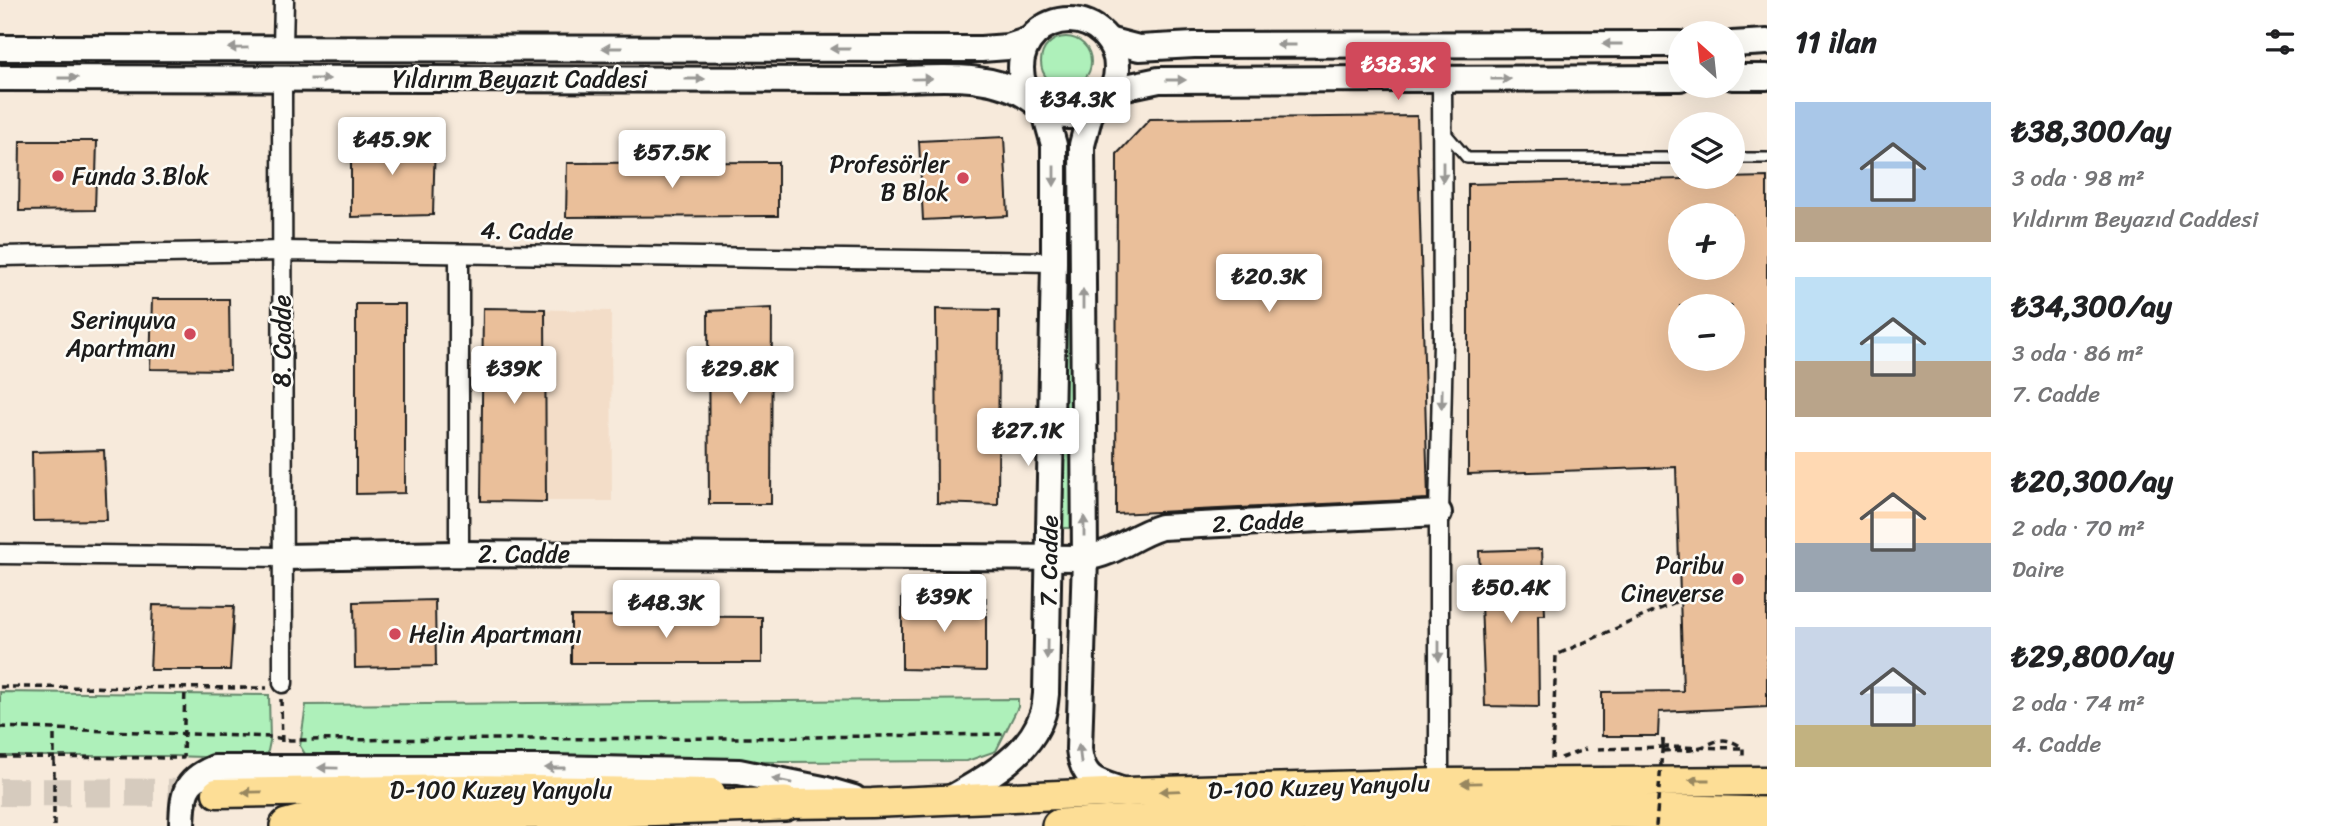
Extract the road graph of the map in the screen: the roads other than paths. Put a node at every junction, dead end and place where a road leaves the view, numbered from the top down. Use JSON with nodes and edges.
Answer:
{"nodes":[{"id":1,"x":284,"y":0,"type":"edge"},
{"id":2,"x":1052,"y":0,"type":"edge"},
{"id":3,"x":1085,"y":0,"type":"edge"},
{"id":4,"x":1035,"y":34,"type":"junction"},
{"id":5,"x":1104,"y":35,"type":"junction"},
{"id":6,"x":1767,"y":42,"type":"edge"},
{"id":7,"x":1745,"y":43,"type":"edge"},
{"id":8,"x":1668,"y":44,"type":"edge"},
{"id":9,"x":283,"y":47,"type":"junction"},
{"id":10,"x":0,"y":48,"type":"edge"},
{"id":11,"x":1767,"y":77,"type":"edge"},
{"id":12,"x":0,"y":78,"type":"edge"},
{"id":13,"x":1668,"y":78,"type":"edge"},
{"id":14,"x":1745,"y":78,"type":"edge"},
{"id":15,"x":282,"y":79,"type":"junction"},
{"id":16,"x":1442,"y":79,"type":"junction"},
{"id":17,"x":1109,"y":93,"type":"junction"},
{"id":18,"x":1040,"y":106,"type":"junction"},
{"id":19,"x":1091,"y":110,"type":"junction"},
{"id":20,"x":1443,"y":130,"type":"junction"},
{"id":21,"x":1668,"y":158,"type":"edge"},
{"id":22,"x":1745,"y":158,"type":"edge"},
{"id":23,"x":1767,"y":158,"type":"edge"},
{"id":24,"x":282,"y":251,"type":"junction"},
{"id":25,"x":459,"y":255,"type":"junction"},
{"id":26,"x":0,"y":256,"type":"edge"},
{"id":27,"x":1054,"y":262,"type":"junction"},
{"id":28,"x":1439,"y":513,"type":"junction"},
{"id":29,"x":0,"y":554,"type":"edge"},
{"id":30,"x":458,"y":554,"type":"junction"},
{"id":31,"x":282,"y":556,"type":"junction"},
{"id":32,"x":1049,"y":556,"type":"junction"},
{"id":33,"x":1085,"y":558,"type":"junction"},
{"id":34,"x":282,"y":685,"type":"road end"},
{"id":35,"x":1767,"y":781,"type":"edge"},
{"id":36,"x":1439,"y":783,"type":"junction"},
{"id":37,"x":1128,"y":792,"type":"junction"},
{"id":38,"x":217,"y":793,"type":"tunnel mouth"},
{"id":39,"x":948,"y":800,"type":"junction"},
{"id":40,"x":872,"y":803,"type":"junction"},
{"id":41,"x":785,"y":804,"type":"junction"},
{"id":42,"x":1767,"y":814,"type":"edge"},
{"id":43,"x":182,"y":826,"type":"edge"},
{"id":44,"x":287,"y":826,"type":"edge"},
{"id":45,"x":1059,"y":826,"type":"edge"}],
"edges":[{"from":1,"to":9,"type":"street","name":"8. Cadde"},
{"from":2,"to":4,"type":"main road"},
{"from":3,"to":5,"type":"main road"},
{"from":4,"to":5,"type":"main road"},
{"from":4,"to":9,"type":"main road","name":"Yıldırım Beyazıt Caddesi","one_way":true},
{"from":4,"to":18,"type":"main road"},
{"from":8,"to":5,"type":"main road","one_way":true},
{"from":5,"to":17,"type":"main road"},
{"from":6,"to":7,"type":"main road"},
{"from":9,"to":10,"type":"main road","name":"Yıldırım Beyazıt Caddesi","one_way":true},
{"from":9,"to":15,"type":"main road","name":"8. Cadde"},
{"from":11,"to":14,"type":"main road"},
{"from":12,"to":15,"type":"main road","name":"Yıldırım Beyazıt Caddesi","one_way":true},
{"from":16,"to":13,"type":"main road","one_way":true},
{"from":15,"to":18,"type":"main road","name":"Yıldırım Beyazıt Caddesi","one_way":true},
{"from":15,"to":24,"type":"street","name":"8. Cadde"},
{"from":17,"to":16,"type":"main road","one_way":true},
{"from":16,"to":20,"type":"street"},
{"from":17,"to":19,"type":"main road"},
{"from":18,"to":19,"type":"main road"},
{"from":18,"to":27,"type":"main road","name":"7. Cadde","one_way":true},
{"from":33,"to":19,"type":"main road","name":"7. Cadde","one_way":true},
{"from":20,"to":21,"type":"lane"},
{"from":20,"to":28,"type":"street","one_way":true},
{"from":22,"to":23,"type":"lane"},
{"from":24,"to":25,"type":"street","name":"4. Cadde"},
{"from":24,"to":26,"type":"street","name":"4. Cadde"},
{"from":24,"to":31,"type":"street","name":"8. Cadde"},
{"from":25,"to":27,"type":"street","name":"4. Cadde"},
{"from":25,"to":30,"type":"street"},
{"from":27,"to":32,"type":"main road","name":"7. Cadde"},
{"from":28,"to":33,"type":"main road","name":"2. Cadde"},
{"from":28,"to":36,"type":"street","one_way":true},
{"from":29,"to":31,"type":"street","name":"2. Cadde"},
{"from":30,"to":31,"type":"main road","name":"2. Cadde"},
{"from":30,"to":32,"type":"main road","name":"2. Cadde"},
{"from":31,"to":34,"type":"street","name":"8. Cadde"},
{"from":32,"to":33,"type":"main road","name":"2. Cadde"},
{"from":32,"to":39,"type":"main road","name":"7. Cadde","one_way":true},
{"from":37,"to":33,"type":"main road","name":"7. Cadde","one_way":true},
{"from":35,"to":36,"type":"main road","name":"D-100 Kuzey Yanyolu","one_way":true},
{"from":36,"to":37,"type":"main road","name":"D-100 Kuzey Yanyolu","one_way":true},
{"from":37,"to":39,"type":"main road","name":"D-100 Kuzey Yanyolu"},
{"from":41,"to":38,"type":"main road","name":"D-100 Kuzey Yanyolu","one_way":true},
{"from":39,"to":40,"type":"main road","name":"D-100 Kuzey Yanyolu"},
{"from":40,"to":41,"type":"main road","name":"D-100 Kuzey Yanyolu"},
{"from":40,"to":43,"type":"main road","one_way":true},
{"from":41,"to":44,"type":"highway"},
{"from":42,"to":45,"type":"highway"}]}
